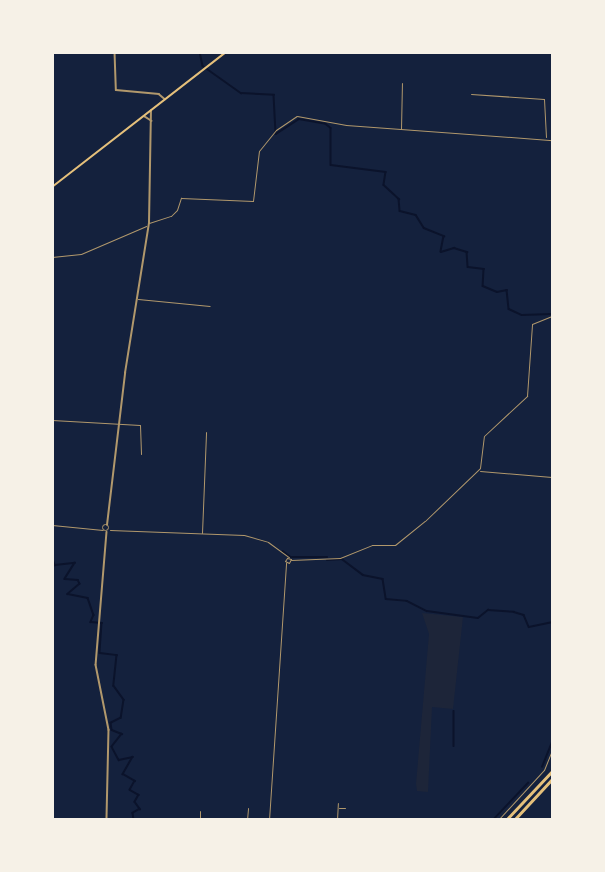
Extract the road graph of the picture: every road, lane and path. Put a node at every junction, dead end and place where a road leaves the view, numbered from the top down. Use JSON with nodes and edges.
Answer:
{"nodes":[{"id":1,"x":115,"y":52,"type":"edge"},
{"id":2,"x":226,"y":52,"type":"edge"},
{"id":3,"x":402,"y":83,"type":"dead end"},
{"id":4,"x":471,"y":94,"type":"dead end"},
{"id":5,"x":165,"y":99,"type":"junction"},
{"id":6,"x":157,"y":106,"type":"junction"},
{"id":7,"x":151,"y":110,"type":"junction"},
{"id":8,"x":153,"y":114,"type":"junction"},
{"id":9,"x":144,"y":116,"type":"junction"},
{"id":10,"x":151,"y":118,"type":"junction"},
{"id":11,"x":152,"y":122,"type":"junction"},
{"id":12,"x":401,"y":130,"type":"junction"},
{"id":13,"x":546,"y":139,"type":"junction"},
{"id":14,"x":552,"y":140,"type":"edge"},
{"id":15,"x":52,"y":187,"type":"edge"},
{"id":16,"x":149,"y":225,"type":"junction"},
{"id":17,"x":52,"y":257,"type":"edge"},
{"id":18,"x":136,"y":298,"type":"junction"},
{"id":19,"x":210,"y":306,"type":"dead end"},
{"id":20,"x":552,"y":316,"type":"edge"},
{"id":21,"x":52,"y":420,"type":"edge"},
{"id":22,"x":119,"y":422,"type":"junction"},
{"id":23,"x":206,"y":432,"type":"dead end"},
{"id":24,"x":141,"y":454,"type":"dead end"},
{"id":25,"x":478,"y":470,"type":"junction"},
{"id":26,"x":552,"y":477,"type":"edge"},
{"id":27,"x":52,"y":525,"type":"edge"},
{"id":28,"x":103,"y":528,"type":"junction"},
{"id":29,"x":109,"y":529,"type":"junction"},
{"id":30,"x":202,"y":535,"type":"junction"},
{"id":31,"x":285,"y":556,"type":"junction"},
{"id":32,"x":288,"y":558,"type":"junction"},
{"id":33,"x":291,"y":560,"type":"junction"},
{"id":34,"x":286,"y":561,"type":"junction"},
{"id":35,"x":289,"y":563,"type":"junction"},
{"id":36,"x":286,"y":566,"type":"junction"},
{"id":37,"x":552,"y":750,"type":"edge"},
{"id":38,"x":552,"y":771,"type":"edge"},
{"id":39,"x":552,"y":779,"type":"edge"},
{"id":40,"x":338,"y":802,"type":"dead end"},
{"id":41,"x":248,"y":808,"type":"dead end"},
{"id":42,"x":337,"y":808,"type":"junction"},
{"id":43,"x":345,"y":808,"type":"dead end"},
{"id":44,"x":200,"y":811,"type":"dead end"},
{"id":45,"x":107,"y":819,"type":"edge"},
{"id":46,"x":200,"y":819,"type":"edge"},
{"id":47,"x":247,"y":819,"type":"edge"},
{"id":48,"x":269,"y":819,"type":"edge"},
{"id":49,"x":337,"y":819,"type":"edge"},
{"id":50,"x":498,"y":819,"type":"edge"},
{"id":51,"x":506,"y":819,"type":"edge"},
{"id":52,"x":514,"y":819,"type":"edge"}],
"edges":[{"from":1,"to":5,"type":"street"},
{"from":2,"to":5,"type":"main road"},
{"from":3,"to":12,"type":"street"},
{"from":4,"to":13,"type":"street"},
{"from":5,"to":6,"type":"main road"},
{"from":6,"to":7,"type":"main road"},
{"from":6,"to":8,"type":"street"},
{"from":7,"to":8,"type":"street"},
{"from":7,"to":9,"type":"main road"},
{"from":7,"to":10,"type":"street"},
{"from":8,"to":11,"type":"street"},
{"from":9,"to":10,"type":"street"},
{"from":9,"to":15,"type":"main road"},
{"from":10,"to":11,"type":"street"},
{"from":11,"to":16,"type":"street"},
{"from":12,"to":13,"type":"street"},
{"from":12,"to":16,"type":"street"},
{"from":13,"to":14,"type":"street"},
{"from":16,"to":17,"type":"street"},
{"from":16,"to":18,"type":"street"},
{"from":18,"to":19,"type":"street"},
{"from":18,"to":22,"type":"street"},
{"from":20,"to":25,"type":"street"},
{"from":21,"to":22,"type":"street"},
{"from":22,"to":24,"type":"street"},
{"from":22,"to":29,"type":"street"},
{"from":23,"to":30,"type":"street"},
{"from":25,"to":26,"type":"street"},
{"from":25,"to":33,"type":"street"},
{"from":27,"to":28,"type":"street"},
{"from":28,"to":29,"type":"street"},
{"from":28,"to":29,"type":"street"},
{"from":29,"to":30,"type":"street"},
{"from":29,"to":45,"type":"street"},
{"from":30,"to":31,"type":"street"},
{"from":31,"to":32,"type":"street"},
{"from":31,"to":34,"type":"street"},
{"from":32,"to":33,"type":"street"},
{"from":32,"to":34,"type":"street"},
{"from":33,"to":35,"type":"street"},
{"from":34,"to":35,"type":"street"},
{"from":34,"to":36,"type":"street"},
{"from":35,"to":36,"type":"street"},
{"from":36,"to":48,"type":"street"},
{"from":37,"to":50,"type":"street"},
{"from":38,"to":51,"type":"highway"},
{"from":39,"to":52,"type":"highway"},
{"from":40,"to":42,"type":"street"},
{"from":41,"to":47,"type":"street"},
{"from":42,"to":43,"type":"street"},
{"from":42,"to":49,"type":"street"},
{"from":44,"to":46,"type":"street"}]}
